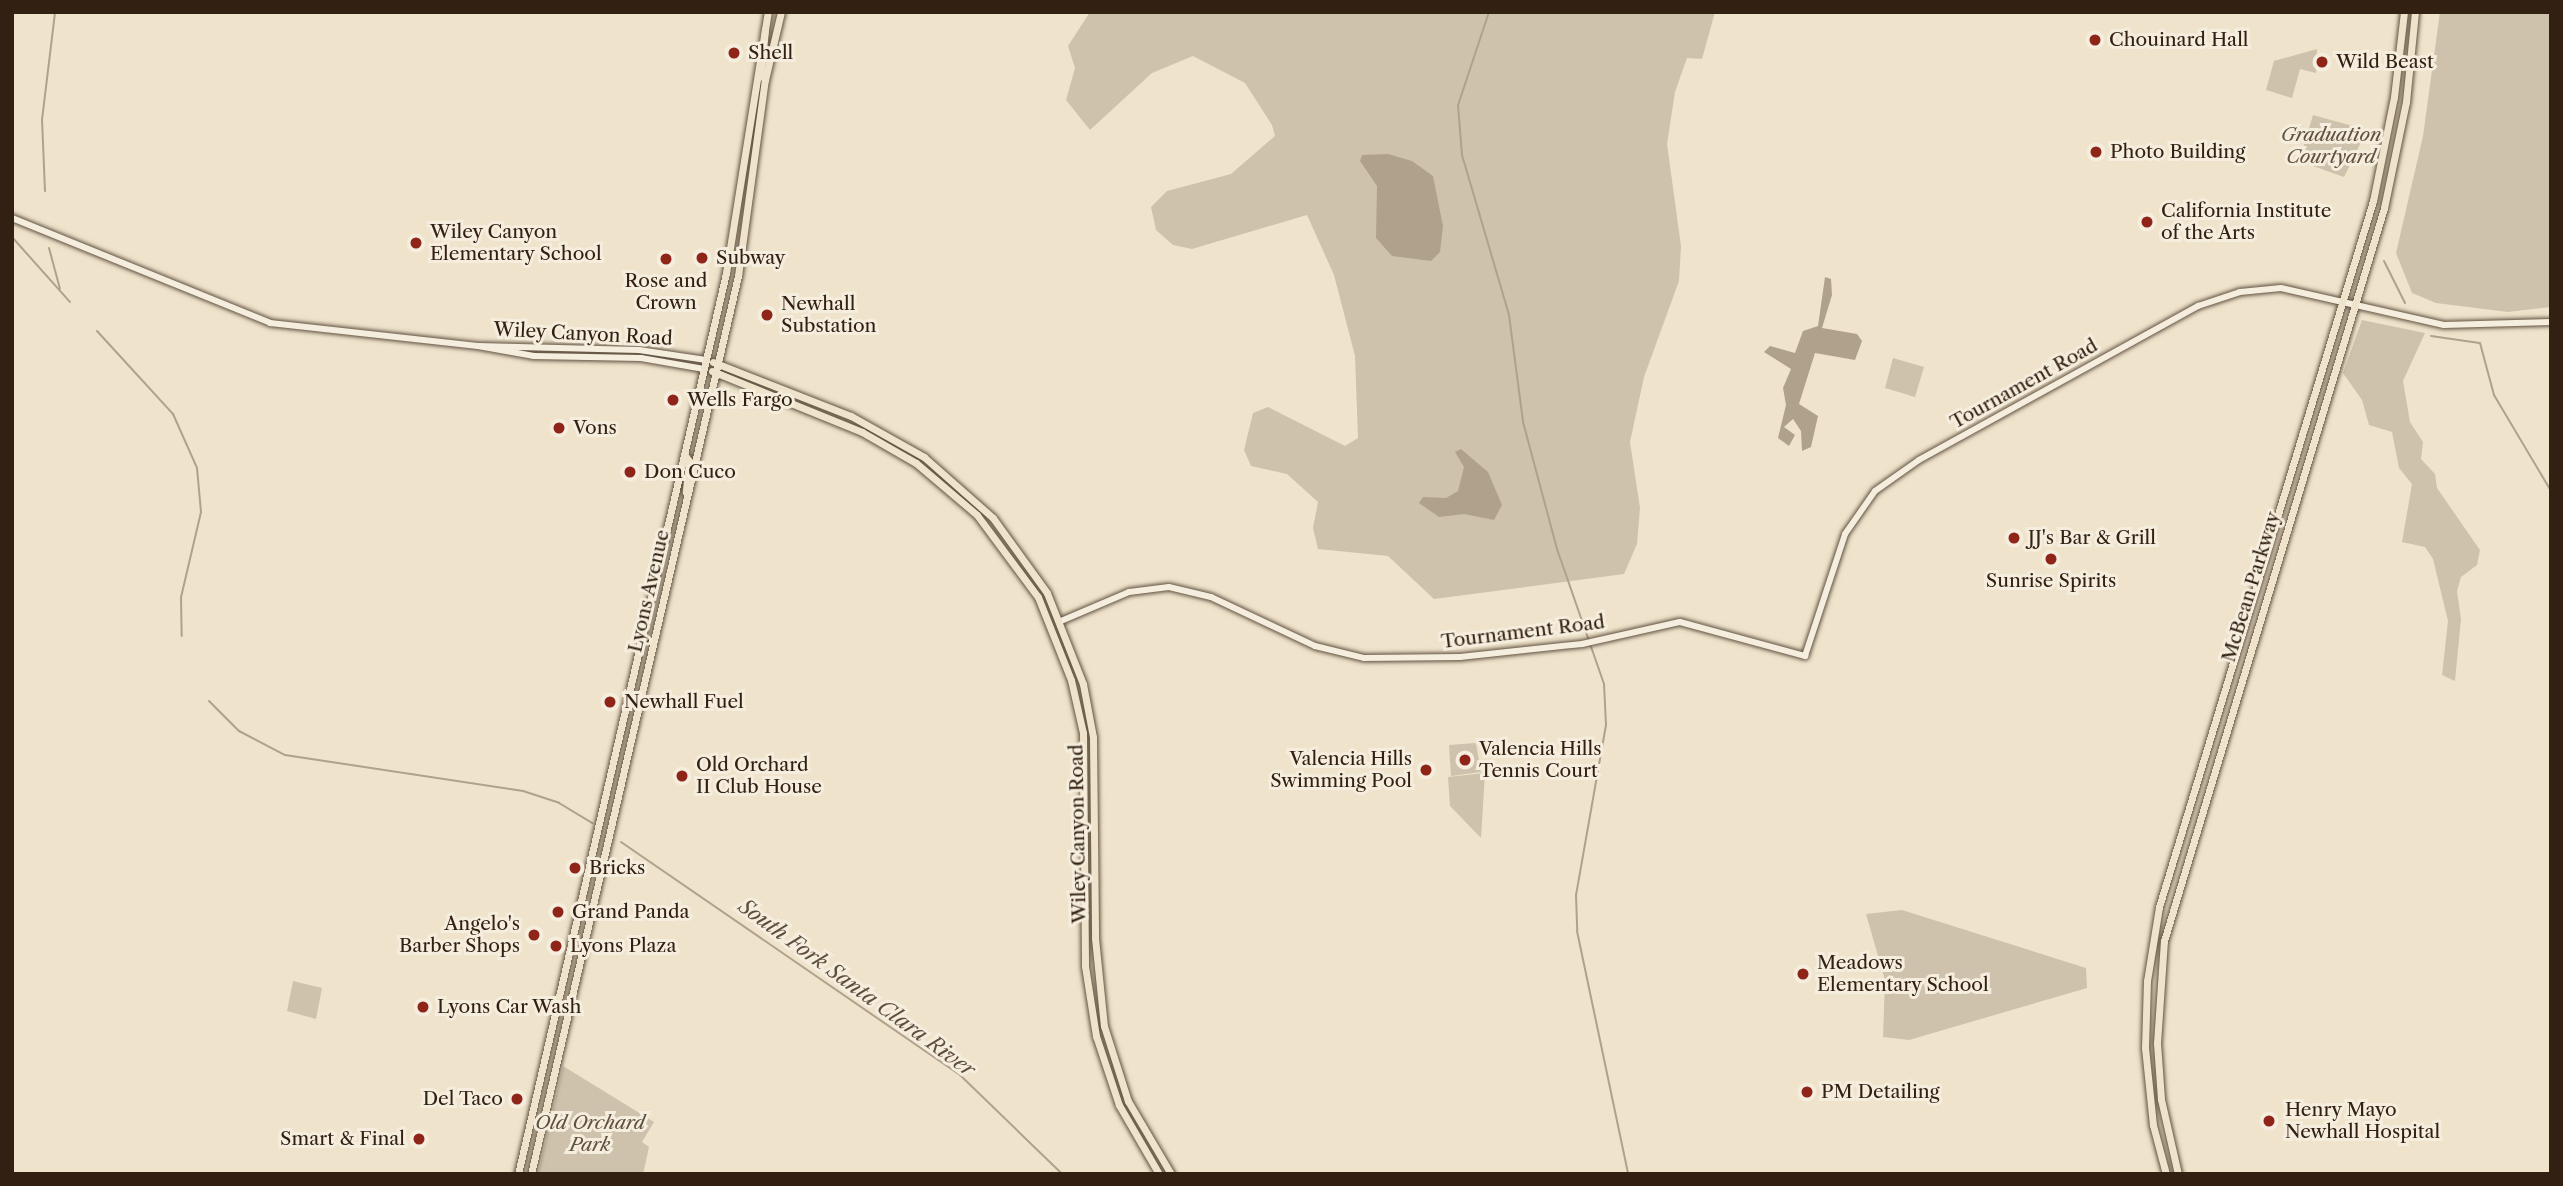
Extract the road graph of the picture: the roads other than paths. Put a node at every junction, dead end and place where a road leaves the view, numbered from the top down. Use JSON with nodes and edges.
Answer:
{"nodes":[{"id":1,"x":770,"y":12,"type":"edge"},
{"id":2,"x":781,"y":12,"type":"edge"},
{"id":3,"x":2404,"y":12,"type":"edge"},
{"id":4,"x":2415,"y":12,"type":"edge"},
{"id":5,"x":764,"y":25,"type":"junction"},
{"id":6,"x":775,"y":29,"type":"junction"},
{"id":7,"x":765,"y":80,"type":"junction"},
{"id":8,"x":2395,"y":97,"type":"junction"},
{"id":9,"x":2401,"y":132,"type":"junction"},
{"id":10,"x":12,"y":218,"type":"edge"},
{"id":11,"x":2342,"y":300,"type":"junction"},
{"id":12,"x":2355,"y":304,"type":"junction"},
{"id":13,"x":2551,"y":322,"type":"edge"},
{"id":14,"x":506,"y":344,"type":"junction"},
{"id":15,"x":478,"y":346,"type":"junction"},
{"id":16,"x":524,"y":346,"type":"junction"},
{"id":17,"x":570,"y":349,"type":"junction"},
{"id":18,"x":505,"y":353,"type":"junction"},
{"id":19,"x":523,"y":355,"type":"junction"},
{"id":20,"x":570,"y":358,"type":"junction"},
{"id":21,"x":706,"y":360,"type":"junction"},
{"id":22,"x":717,"y":363,"type":"junction"},
{"id":23,"x":704,"y":369,"type":"junction"},
{"id":24,"x":715,"y":372,"type":"junction"},
{"id":25,"x":2298,"y":450,"type":"junction"},
{"id":26,"x":2309,"y":453,"type":"junction"},
{"id":27,"x":684,"y":454,"type":"junction"},
{"id":28,"x":686,"y":500,"type":"junction"},
{"id":29,"x":1061,"y":621,"type":"junction"},
{"id":30,"x":2148,"y":1084,"type":"junction"},
{"id":31,"x":2161,"y":1099,"type":"junction"},
{"id":32,"x":518,"y":1174,"type":"edge"},
{"id":33,"x":531,"y":1174,"type":"edge"},
{"id":34,"x":1159,"y":1174,"type":"edge"},
{"id":35,"x":1171,"y":1174,"type":"edge"},
{"id":36,"x":2166,"y":1174,"type":"edge"},
{"id":37,"x":2178,"y":1174,"type":"edge"}],
"edges":[{"from":1,"to":5,"type":"main road","name":"Lyons Avenue"},
{"from":1,"to":6,"type":"main road"},
{"from":2,"to":6,"type":"main road","name":"Lyons Avenue"},
{"from":3,"to":8,"type":"main road","name":"McBean Parkway"},
{"from":4,"to":9,"type":"main road","name":"McBean Parkway"},
{"from":5,"to":7,"type":"main road"},
{"from":5,"to":21,"type":"main road","name":"Lyons Avenue"},
{"from":6,"to":7,"type":"main road","name":"Lyons Avenue"},
{"from":7,"to":22,"type":"main road","name":"Lyons Avenue"},
{"from":8,"to":9,"type":"main road"},
{"from":8,"to":11,"type":"main road","name":"McBean Parkway"},
{"from":9,"to":12,"type":"main road","name":"McBean Parkway"},
{"from":10,"to":15,"type":"street","name":"Wiley Canyon Road"},
{"from":11,"to":12,"type":"street"},
{"from":11,"to":25,"type":"main road","name":"McBean Parkway"},
{"from":11,"to":29,"type":"street","name":"Tournament Road"},
{"from":12,"to":13,"type":"street"},
{"from":12,"to":26,"type":"main road","name":"McBean Parkway"},
{"from":14,"to":15,"type":"street","name":"Wiley Canyon Road"},
{"from":14,"to":16,"type":"street","name":"Wiley Canyon Road"},
{"from":14,"to":18,"type":"street"},
{"from":15,"to":18,"type":"street","name":"Wiley Canyon Road"},
{"from":16,"to":17,"type":"street","name":"Wiley Canyon Road"},
{"from":16,"to":19,"type":"street"},
{"from":17,"to":20,"type":"street"},
{"from":17,"to":21,"type":"street","name":"Wiley Canyon Road"},
{"from":18,"to":19,"type":"street","name":"Wiley Canyon Road"},
{"from":19,"to":20,"type":"street","name":"Wiley Canyon Road"},
{"from":20,"to":23,"type":"street","name":"Wiley Canyon Road"},
{"from":21,"to":22,"type":"main road","name":"Wiley Canyon Road"},
{"from":21,"to":23,"type":"main road","name":"Lyons Avenue"},
{"from":22,"to":24,"type":"main road","name":"Lyons Avenue"},
{"from":22,"to":29,"type":"main road","name":"Wiley Canyon Road"},
{"from":23,"to":24,"type":"main road","name":"Wiley Canyon Road"},
{"from":23,"to":27,"type":"main road","name":"Lyons Avenue"},
{"from":24,"to":28,"type":"main road","name":"Lyons Avenue"},
{"from":24,"to":34,"type":"main road","name":"Wiley Canyon Road"},
{"from":25,"to":26,"type":"main road"},
{"from":25,"to":30,"type":"main road","name":"McBean Parkway"},
{"from":26,"to":31,"type":"main road","name":"McBean Parkway"},
{"from":27,"to":28,"type":"main road"},
{"from":27,"to":32,"type":"main road","name":"Lyons Avenue"},
{"from":28,"to":33,"type":"main road","name":"Lyons Avenue"},
{"from":29,"to":35,"type":"main road","name":"Wiley Canyon Road"},
{"from":30,"to":31,"type":"main road"},
{"from":30,"to":36,"type":"main road","name":"McBean Parkway"},
{"from":31,"to":37,"type":"main road","name":"McBean Parkway"}]}
